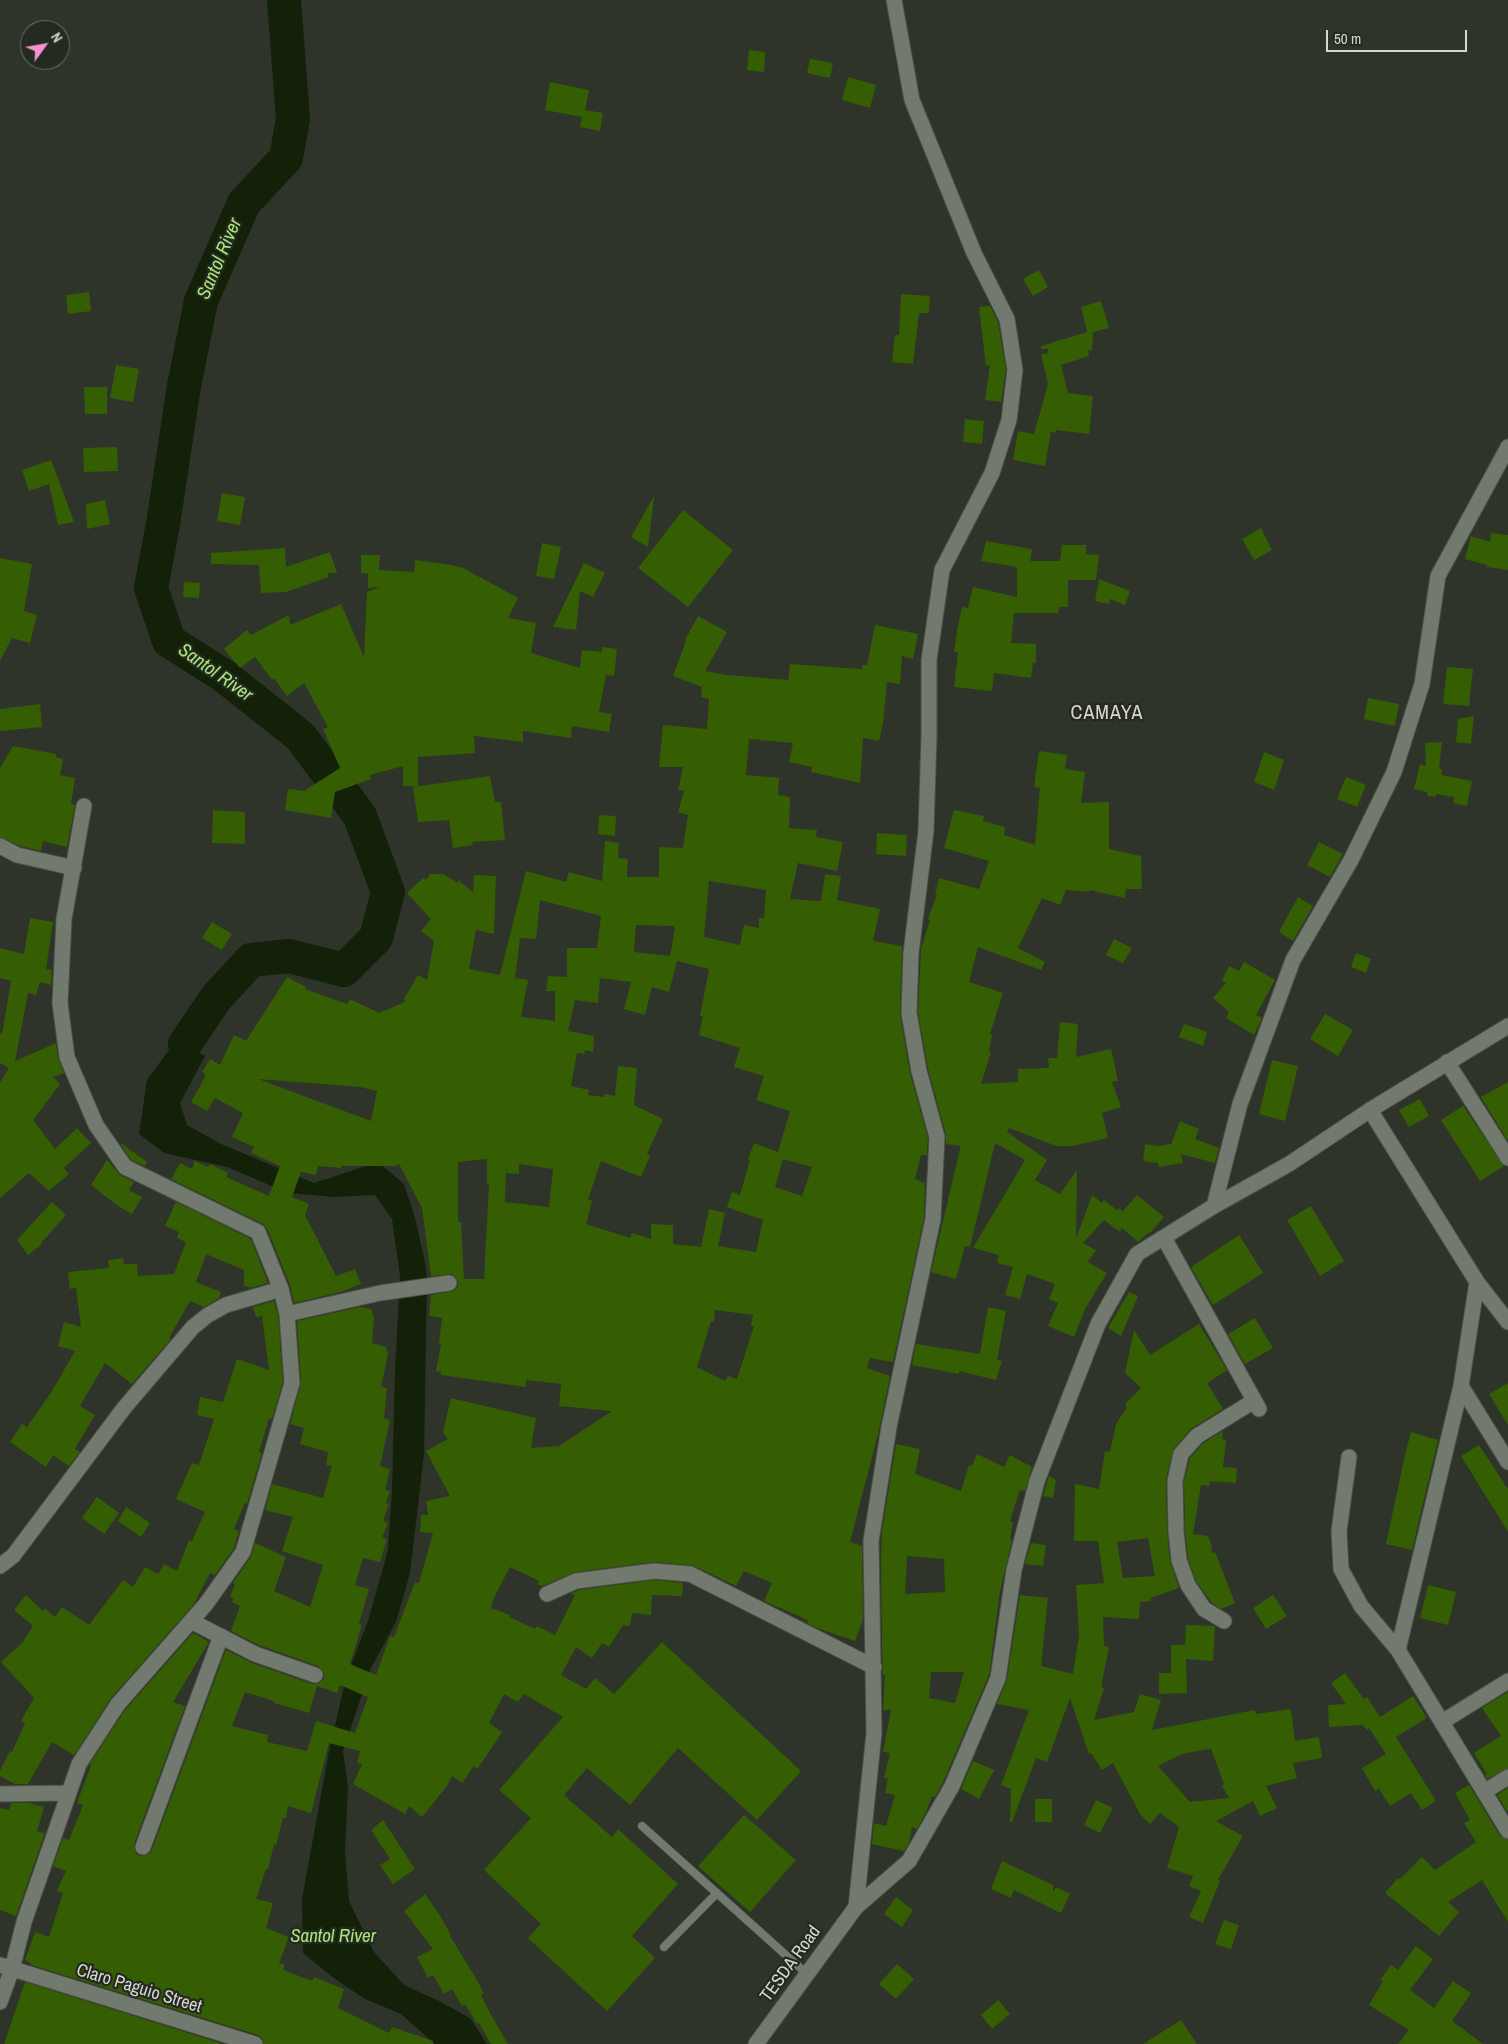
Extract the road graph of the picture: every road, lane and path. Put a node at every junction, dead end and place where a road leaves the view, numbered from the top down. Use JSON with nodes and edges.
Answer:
{"nodes":[{"id":1,"x":894,"y":0,"type":"edge"},
{"id":2,"x":1508,"y":446,"type":"edge"},
{"id":3,"x":84,"y":806,"type":"dead end"},
{"id":4,"x":0,"y":846,"type":"edge"},
{"id":5,"x":74,"y":868,"type":"junction"},
{"id":6,"x":1508,"y":1026,"type":"edge"},
{"id":7,"x":1447,"y":1062,"type":"junction"},
{"id":8,"x":1370,"y":1110,"type":"junction"},
{"id":9,"x":1508,"y":1158,"type":"edge"},
{"id":10,"x":1214,"y":1206,"type":"junction"},
{"id":11,"x":1164,"y":1238,"type":"junction"},
{"id":12,"x":1477,"y":1282,"type":"junction"},
{"id":13,"x":442,"y":1284,"type":"dead end"},
{"id":14,"x":281,"y":1289,"type":"junction"},
{"id":15,"x":287,"y":1314,"type":"junction"},
{"id":16,"x":1508,"y":1322,"type":"edge"},
{"id":17,"x":1461,"y":1386,"type":"junction"},
{"id":18,"x":1348,"y":1457,"type":"dead end"},
{"id":19,"x":1508,"y":1462,"type":"edge"},
{"id":20,"x":0,"y":1566,"type":"edge"},
{"id":21,"x":547,"y":1594,"type":"dead end"},
{"id":22,"x":191,"y":1621,"type":"junction"},
{"id":23,"x":1224,"y":1621,"type":"dead end"},
{"id":24,"x":221,"y":1636,"type":"junction"},
{"id":25,"x":1398,"y":1650,"type":"junction"},
{"id":26,"x":874,"y":1667,"type":"junction"},
{"id":27,"x":315,"y":1674,"type":"dead end"},
{"id":28,"x":1508,"y":1681,"type":"edge"},
{"id":29,"x":1442,"y":1722,"type":"junction"},
{"id":30,"x":1508,"y":1777,"type":"edge"},
{"id":31,"x":1484,"y":1792,"type":"junction"},
{"id":32,"x":69,"y":1793,"type":"junction"},
{"id":33,"x":0,"y":1794,"type":"edge"},
{"id":34,"x":642,"y":1826,"type":"dead end"},
{"id":35,"x":1508,"y":1831,"type":"edge"},
{"id":36,"x":143,"y":1847,"type":"dead end"},
{"id":37,"x":717,"y":1893,"type":"junction"},
{"id":38,"x":856,"y":1907,"type":"junction"},
{"id":39,"x":664,"y":1946,"type":"dead end"},
{"id":40,"x":6,"y":1967,"type":"edge"},
{"id":41,"x":807,"y":1974,"type":"junction"},
{"id":42,"x":0,"y":2002,"type":"edge"},
{"id":43,"x":255,"y":2044,"type":"edge"},
{"id":44,"x":756,"y":2044,"type":"edge"}],
"edges":[{"from":1,"to":26,"type":"street"},
{"from":2,"to":10,"type":"street"},
{"from":3,"to":5,"type":"street"},
{"from":4,"to":5,"type":"street"},
{"from":5,"to":14,"type":"street"},
{"from":6,"to":7,"type":"street","name":"TESDA Road"},
{"from":7,"to":8,"type":"street","name":"TESDA Road"},
{"from":7,"to":9,"type":"street"},
{"from":8,"to":10,"type":"street","name":"TESDA Road"},
{"from":8,"to":12,"type":"street"},
{"from":10,"to":11,"type":"street","name":"TESDA Road"},
{"from":11,"to":23,"type":"street"},
{"from":11,"to":38,"type":"street","name":"TESDA Road"},
{"from":12,"to":16,"type":"street"},
{"from":12,"to":17,"type":"street"},
{"from":13,"to":15,"type":"street"},
{"from":14,"to":15,"type":"street"},
{"from":14,"to":20,"type":"street"},
{"from":15,"to":22,"type":"street"},
{"from":17,"to":19,"type":"street"},
{"from":17,"to":25,"type":"street"},
{"from":18,"to":25,"type":"street"},
{"from":21,"to":26,"type":"street"},
{"from":22,"to":24,"type":"street"},
{"from":22,"to":32,"type":"street"},
{"from":24,"to":27,"type":"street"},
{"from":24,"to":36,"type":"street"},
{"from":25,"to":29,"type":"street"},
{"from":26,"to":38,"type":"street"},
{"from":28,"to":29,"type":"street"},
{"from":29,"to":31,"type":"street"},
{"from":30,"to":31,"type":"street"},
{"from":31,"to":35,"type":"street"},
{"from":32,"to":33,"type":"street"},
{"from":32,"to":40,"type":"street"},
{"from":34,"to":37,"type":"lane"},
{"from":37,"to":39,"type":"lane"},
{"from":37,"to":41,"type":"lane"},
{"from":38,"to":41,"type":"street","name":"TESDA Road"},
{"from":40,"to":42,"type":"street"},
{"from":40,"to":43,"type":"street","name":"Claro Paguio Street"},
{"from":41,"to":44,"type":"street","name":"TESDA Road"}]}
